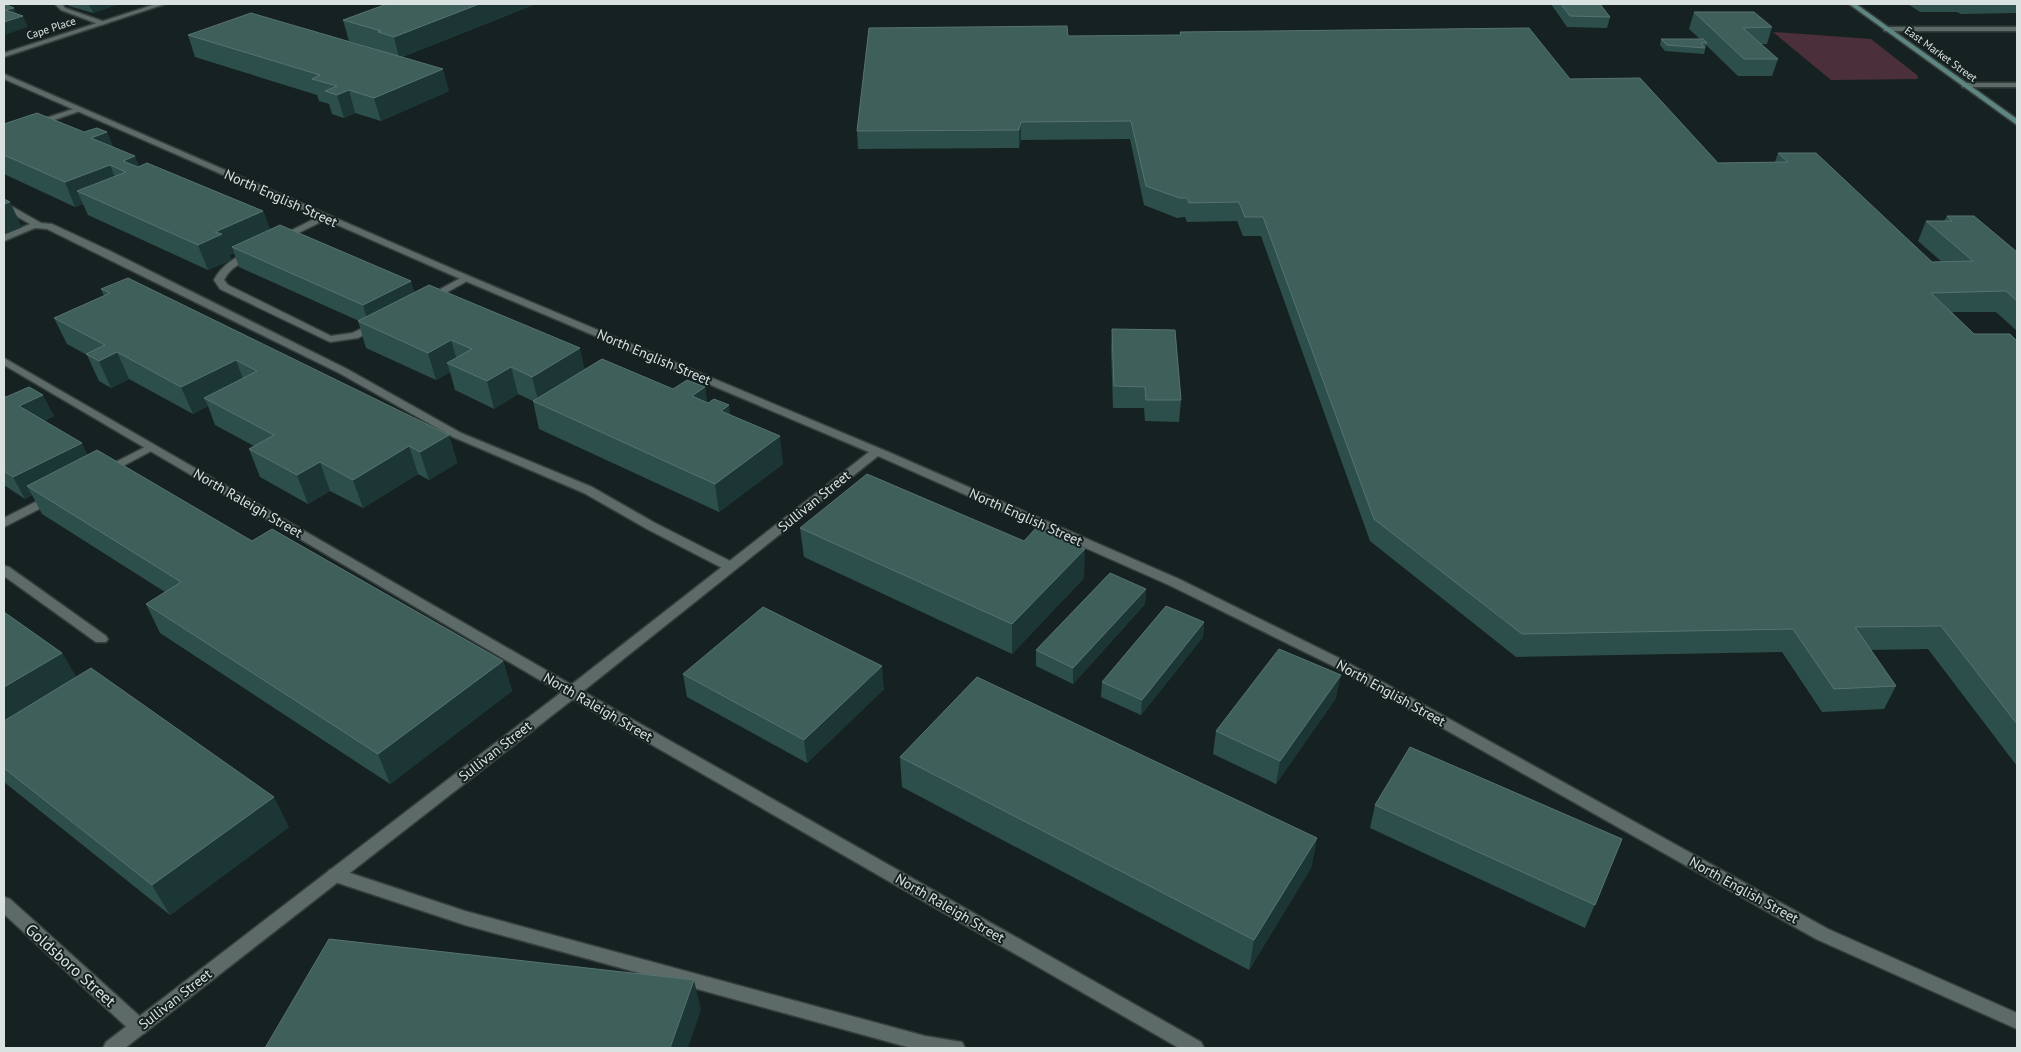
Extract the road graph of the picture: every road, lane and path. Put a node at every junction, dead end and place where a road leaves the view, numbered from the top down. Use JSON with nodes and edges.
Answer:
{"nodes":[{"id":1,"x":58,"y":4,"type":"edge"},
{"id":2,"x":162,"y":4,"type":"edge"},
{"id":3,"x":1852,"y":4,"type":"edge"},
{"id":4,"x":104,"y":23,"type":"junction"},
{"id":5,"x":1887,"y":29,"type":"junction"},
{"id":6,"x":2017,"y":29,"type":"edge"},
{"id":7,"x":4,"y":55,"type":"edge"},
{"id":8,"x":4,"y":76,"type":"edge"},
{"id":9,"x":2017,"y":84,"type":"edge"},
{"id":10,"x":1965,"y":86,"type":"junction"},
{"id":11,"x":79,"y":110,"type":"junction"},
{"id":12,"x":2017,"y":123,"type":"edge"},
{"id":13,"x":4,"y":135,"type":"edge"},
{"id":14,"x":4,"y":205,"type":"edge"},
{"id":15,"x":324,"y":217,"type":"junction"},
{"id":16,"x":37,"y":226,"type":"junction"},
{"id":17,"x":4,"y":238,"type":"edge"},
{"id":18,"x":273,"y":242,"type":"edge"},
{"id":19,"x":258,"y":250,"type":"edge"},
{"id":20,"x":466,"y":278,"type":"junction"},
{"id":21,"x":421,"y":302,"type":"edge"},
{"id":22,"x":386,"y":320,"type":"edge"},
{"id":23,"x":4,"y":362,"type":"edge"},
{"id":24,"x":151,"y":447,"type":"junction"},
{"id":25,"x":876,"y":451,"type":"junction"},
{"id":26,"x":90,"y":478,"type":"edge"},
{"id":27,"x":64,"y":491,"type":"edge"},
{"id":28,"x":4,"y":523,"type":"edge"},
{"id":29,"x":731,"y":567,"type":"junction"},
{"id":30,"x":4,"y":570,"type":"edge"},
{"id":31,"x":102,"y":639,"type":"dead end"},
{"id":32,"x":572,"y":692,"type":"junction"},
{"id":33,"x":335,"y":875,"type":"junction"},
{"id":34,"x":4,"y":904,"type":"edge"},
{"id":35,"x":2017,"y":1021,"type":"edge"},
{"id":36,"x":139,"y":1026,"type":"junction"},
{"id":37,"x":112,"y":1048,"type":"edge"},
{"id":38,"x":956,"y":1048,"type":"edge"},
{"id":39,"x":1190,"y":1048,"type":"edge"}],
"edges":[{"from":1,"to":4,"type":"street"},
{"from":2,"to":4,"type":"street","name":"Cape Place"},
{"from":3,"to":5,"type":"main road","name":"East Market Street"},
{"from":4,"to":7,"type":"street","name":"Cape Place"},
{"from":5,"to":6,"type":"street"},
{"from":5,"to":10,"type":"main road","name":"East Market Street"},
{"from":8,"to":11,"type":"street","name":"North English Street"},
{"from":9,"to":10,"type":"street"},
{"from":10,"to":12,"type":"main road","name":"East Market Street"},
{"from":11,"to":13,"type":"street"},
{"from":11,"to":15,"type":"street","name":"North English Street"},
{"from":14,"to":16,"type":"street"},
{"from":15,"to":18,"type":"street"},
{"from":15,"to":20,"type":"street","name":"North English Street"},
{"from":16,"to":17,"type":"street"},
{"from":16,"to":29,"type":"street"},
{"from":19,"to":22,"type":"street"},
{"from":20,"to":21,"type":"street"},
{"from":20,"to":25,"type":"street","name":"North English Street"},
{"from":23,"to":24,"type":"street","name":"North Raleigh Street"},
{"from":24,"to":26,"type":"street"},
{"from":24,"to":32,"type":"street","name":"North Raleigh Street"},
{"from":25,"to":29,"type":"street","name":"Sullivan Street"},
{"from":25,"to":35,"type":"street","name":"North English Street"},
{"from":27,"to":28,"type":"street"},
{"from":29,"to":32,"type":"street","name":"Sullivan Street"},
{"from":30,"to":31,"type":"street"},
{"from":32,"to":33,"type":"street","name":"Sullivan Street"},
{"from":32,"to":39,"type":"street","name":"North Raleigh Street"},
{"from":33,"to":36,"type":"street","name":"Sullivan Street"},
{"from":33,"to":38,"type":"street"},
{"from":34,"to":36,"type":"street","name":"Goldsboro Street"},
{"from":36,"to":37,"type":"street","name":"Sullivan Street"}]}
